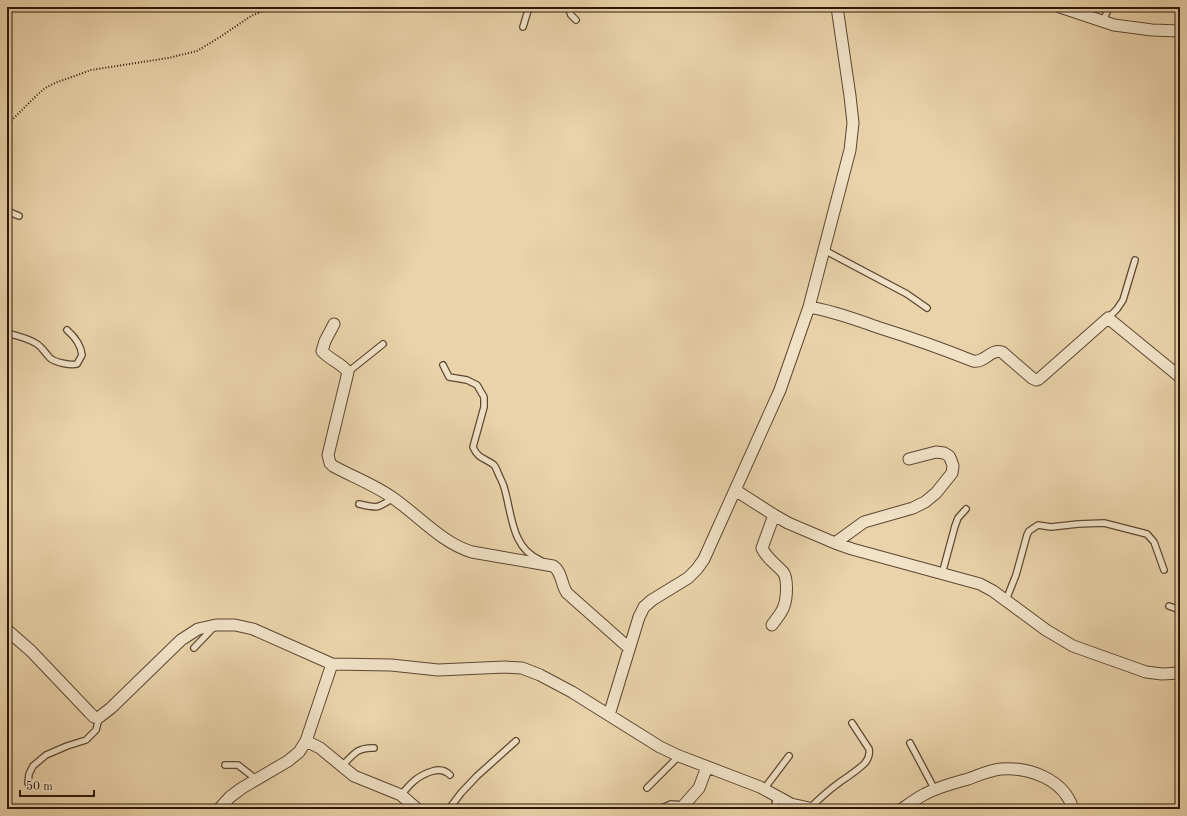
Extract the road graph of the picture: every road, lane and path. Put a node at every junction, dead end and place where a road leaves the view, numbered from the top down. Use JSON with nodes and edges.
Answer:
{"nodes":[{"id":1,"x":272,"y":7,"type":"edge"},
{"id":2,"x":529,"y":7,"type":"edge"},
{"id":3,"x":568,"y":7,"type":"edge"},
{"id":4,"x":838,"y":7,"type":"edge"},
{"id":5,"x":1060,"y":7,"type":"edge"},
{"id":6,"x":1108,"y":7,"type":"edge"},
{"id":7,"x":576,"y":20,"type":"dead end"},
{"id":8,"x":1103,"y":21,"type":"junction"},
{"id":9,"x":523,"y":27,"type":"dead end"},
{"id":10,"x":1180,"y":30,"type":"edge"},
{"id":11,"x":7,"y":125,"type":"edge"},
{"id":12,"x":7,"y":211,"type":"edge"},
{"id":13,"x":19,"y":216,"type":"dead end"},
{"id":14,"x":824,"y":250,"type":"junction"},
{"id":15,"x":1135,"y":260,"type":"dead end"},
{"id":16,"x":810,"y":307,"type":"junction"},
{"id":17,"x":927,"y":308,"type":"dead end"},
{"id":18,"x":1108,"y":318,"type":"junction"},
{"id":19,"x":334,"y":324,"type":"dead end"},
{"id":20,"x":66,"y":330,"type":"dead end"},
{"id":21,"x":7,"y":333,"type":"edge"},
{"id":22,"x":383,"y":344,"type":"dead end"},
{"id":23,"x":443,"y":365,"type":"dead end"},
{"id":24,"x":348,"y":372,"type":"junction"},
{"id":25,"x":1180,"y":377,"type":"edge"},
{"id":26,"x":909,"y":459,"type":"dead end"},
{"id":27,"x":734,"y":490,"type":"junction"},
{"id":28,"x":393,"y":498,"type":"junction"},
{"id":29,"x":359,"y":504,"type":"dead end"},
{"id":30,"x":966,"y":509,"type":"dead end"},
{"id":31,"x":774,"y":515,"type":"junction"},
{"id":32,"x":835,"y":543,"type":"junction"},
{"id":33,"x":553,"y":566,"type":"junction"},
{"id":34,"x":1164,"y":570,"type":"dead end"},
{"id":35,"x":942,"y":574,"type":"junction"},
{"id":36,"x":1006,"y":600,"type":"junction"},
{"id":37,"x":1169,"y":606,"type":"dead end"},
{"id":38,"x":1180,"y":610,"type":"edge"},
{"id":39,"x":216,"y":625,"type":"junction"},
{"id":40,"x":772,"y":625,"type":"dead end"},
{"id":41,"x":7,"y":630,"type":"edge"},
{"id":42,"x":194,"y":648,"type":"dead end"},
{"id":43,"x":629,"y":648,"type":"junction"},
{"id":44,"x":332,"y":664,"type":"junction"},
{"id":45,"x":1180,"y":673,"type":"edge"},
{"id":46,"x":609,"y":715,"type":"junction"},
{"id":47,"x":99,"y":718,"type":"junction"},
{"id":48,"x":852,"y":723,"type":"dead end"},
{"id":49,"x":306,"y":741,"type":"junction"},
{"id":50,"x":516,"y":741,"type":"dead end"},
{"id":51,"x":910,"y":743,"type":"dead end"},
{"id":52,"x":374,"y":748,"type":"dead end"},
{"id":53,"x":679,"y":756,"type":"junction"},
{"id":54,"x":789,"y":756,"type":"dead end"},
{"id":55,"x":225,"y":765,"type":"dead end"},
{"id":56,"x":342,"y":766,"type":"junction"},
{"id":57,"x":707,"y":767,"type":"junction"},
{"id":58,"x":450,"y":775,"type":"dead end"},
{"id":59,"x":256,"y":780,"type":"junction"},
{"id":60,"x":28,"y":783,"type":"dead end"},
{"id":61,"x":647,"y":788,"type":"dead end"},
{"id":62,"x":764,"y":789,"type":"junction"},
{"id":63,"x":935,"y":790,"type":"junction"},
{"id":64,"x":401,"y":795,"type":"junction"},
{"id":65,"x":777,"y":796,"type":"junction"},
{"id":66,"x":684,"y":807,"type":"edge"},
{"id":67,"x":909,"y":807,"type":"edge"},
{"id":68,"x":219,"y":809,"type":"edge"},
{"id":69,"x":417,"y":809,"type":"edge"},
{"id":70,"x":449,"y":809,"type":"edge"},
{"id":71,"x":660,"y":809,"type":"edge"},
{"id":72,"x":774,"y":809,"type":"edge"},
{"id":73,"x":812,"y":809,"type":"edge"},
{"id":74,"x":1073,"y":809,"type":"edge"}],
"edges":[{"from":1,"to":11,"type":"path"},
{"from":2,"to":9,"type":"lane"},
{"from":3,"to":7,"type":"lane"},
{"from":4,"to":14,"type":"street"},
{"from":5,"to":8,"type":"street"},
{"from":6,"to":8,"type":"lane"},
{"from":8,"to":10,"type":"street"},
{"from":12,"to":13,"type":"lane"},
{"from":14,"to":16,"type":"street"},
{"from":14,"to":17,"type":"lane"},
{"from":15,"to":18,"type":"lane"},
{"from":16,"to":18,"type":"street"},
{"from":16,"to":27,"type":"street"},
{"from":18,"to":25,"type":"street"},
{"from":19,"to":24,"type":"street"},
{"from":20,"to":21,"type":"lane"},
{"from":22,"to":24,"type":"lane"},
{"from":23,"to":33,"type":"lane"},
{"from":24,"to":28,"type":"street"},
{"from":26,"to":32,"type":"street"},
{"from":27,"to":31,"type":"street"},
{"from":27,"to":43,"type":"street"},
{"from":28,"to":29,"type":"lane"},
{"from":28,"to":33,"type":"street"},
{"from":30,"to":35,"type":"lane"},
{"from":31,"to":32,"type":"street"},
{"from":31,"to":40,"type":"street"},
{"from":32,"to":35,"type":"street"},
{"from":33,"to":43,"type":"street"},
{"from":34,"to":36,"type":"lane"},
{"from":35,"to":36,"type":"street"},
{"from":36,"to":45,"type":"street"},
{"from":37,"to":38,"type":"lane"},
{"from":39,"to":42,"type":"lane"},
{"from":39,"to":44,"type":"street"},
{"from":39,"to":47,"type":"street"},
{"from":41,"to":47,"type":"street"},
{"from":43,"to":46,"type":"street"},
{"from":44,"to":46,"type":"street"},
{"from":44,"to":49,"type":"street"},
{"from":46,"to":53,"type":"street"},
{"from":47,"to":60,"type":"lane"},
{"from":48,"to":73,"type":"lane"},
{"from":49,"to":56,"type":"street"},
{"from":49,"to":59,"type":"street"},
{"from":50,"to":70,"type":"lane"},
{"from":51,"to":63,"type":"lane"},
{"from":52,"to":56,"type":"lane"},
{"from":53,"to":57,"type":"street"},
{"from":53,"to":61,"type":"lane"},
{"from":54,"to":62,"type":"lane"},
{"from":55,"to":59,"type":"lane"},
{"from":56,"to":64,"type":"street"},
{"from":57,"to":62,"type":"street"},
{"from":57,"to":66,"type":"street"},
{"from":58,"to":64,"type":"lane"},
{"from":59,"to":68,"type":"street"},
{"from":62,"to":65,"type":"street"},
{"from":63,"to":67,"type":"street"},
{"from":63,"to":74,"type":"street"},
{"from":64,"to":69,"type":"street"},
{"from":65,"to":72,"type":"lane"},
{"from":65,"to":73,"type":"street"},
{"from":66,"to":71,"type":"lane"}]}
